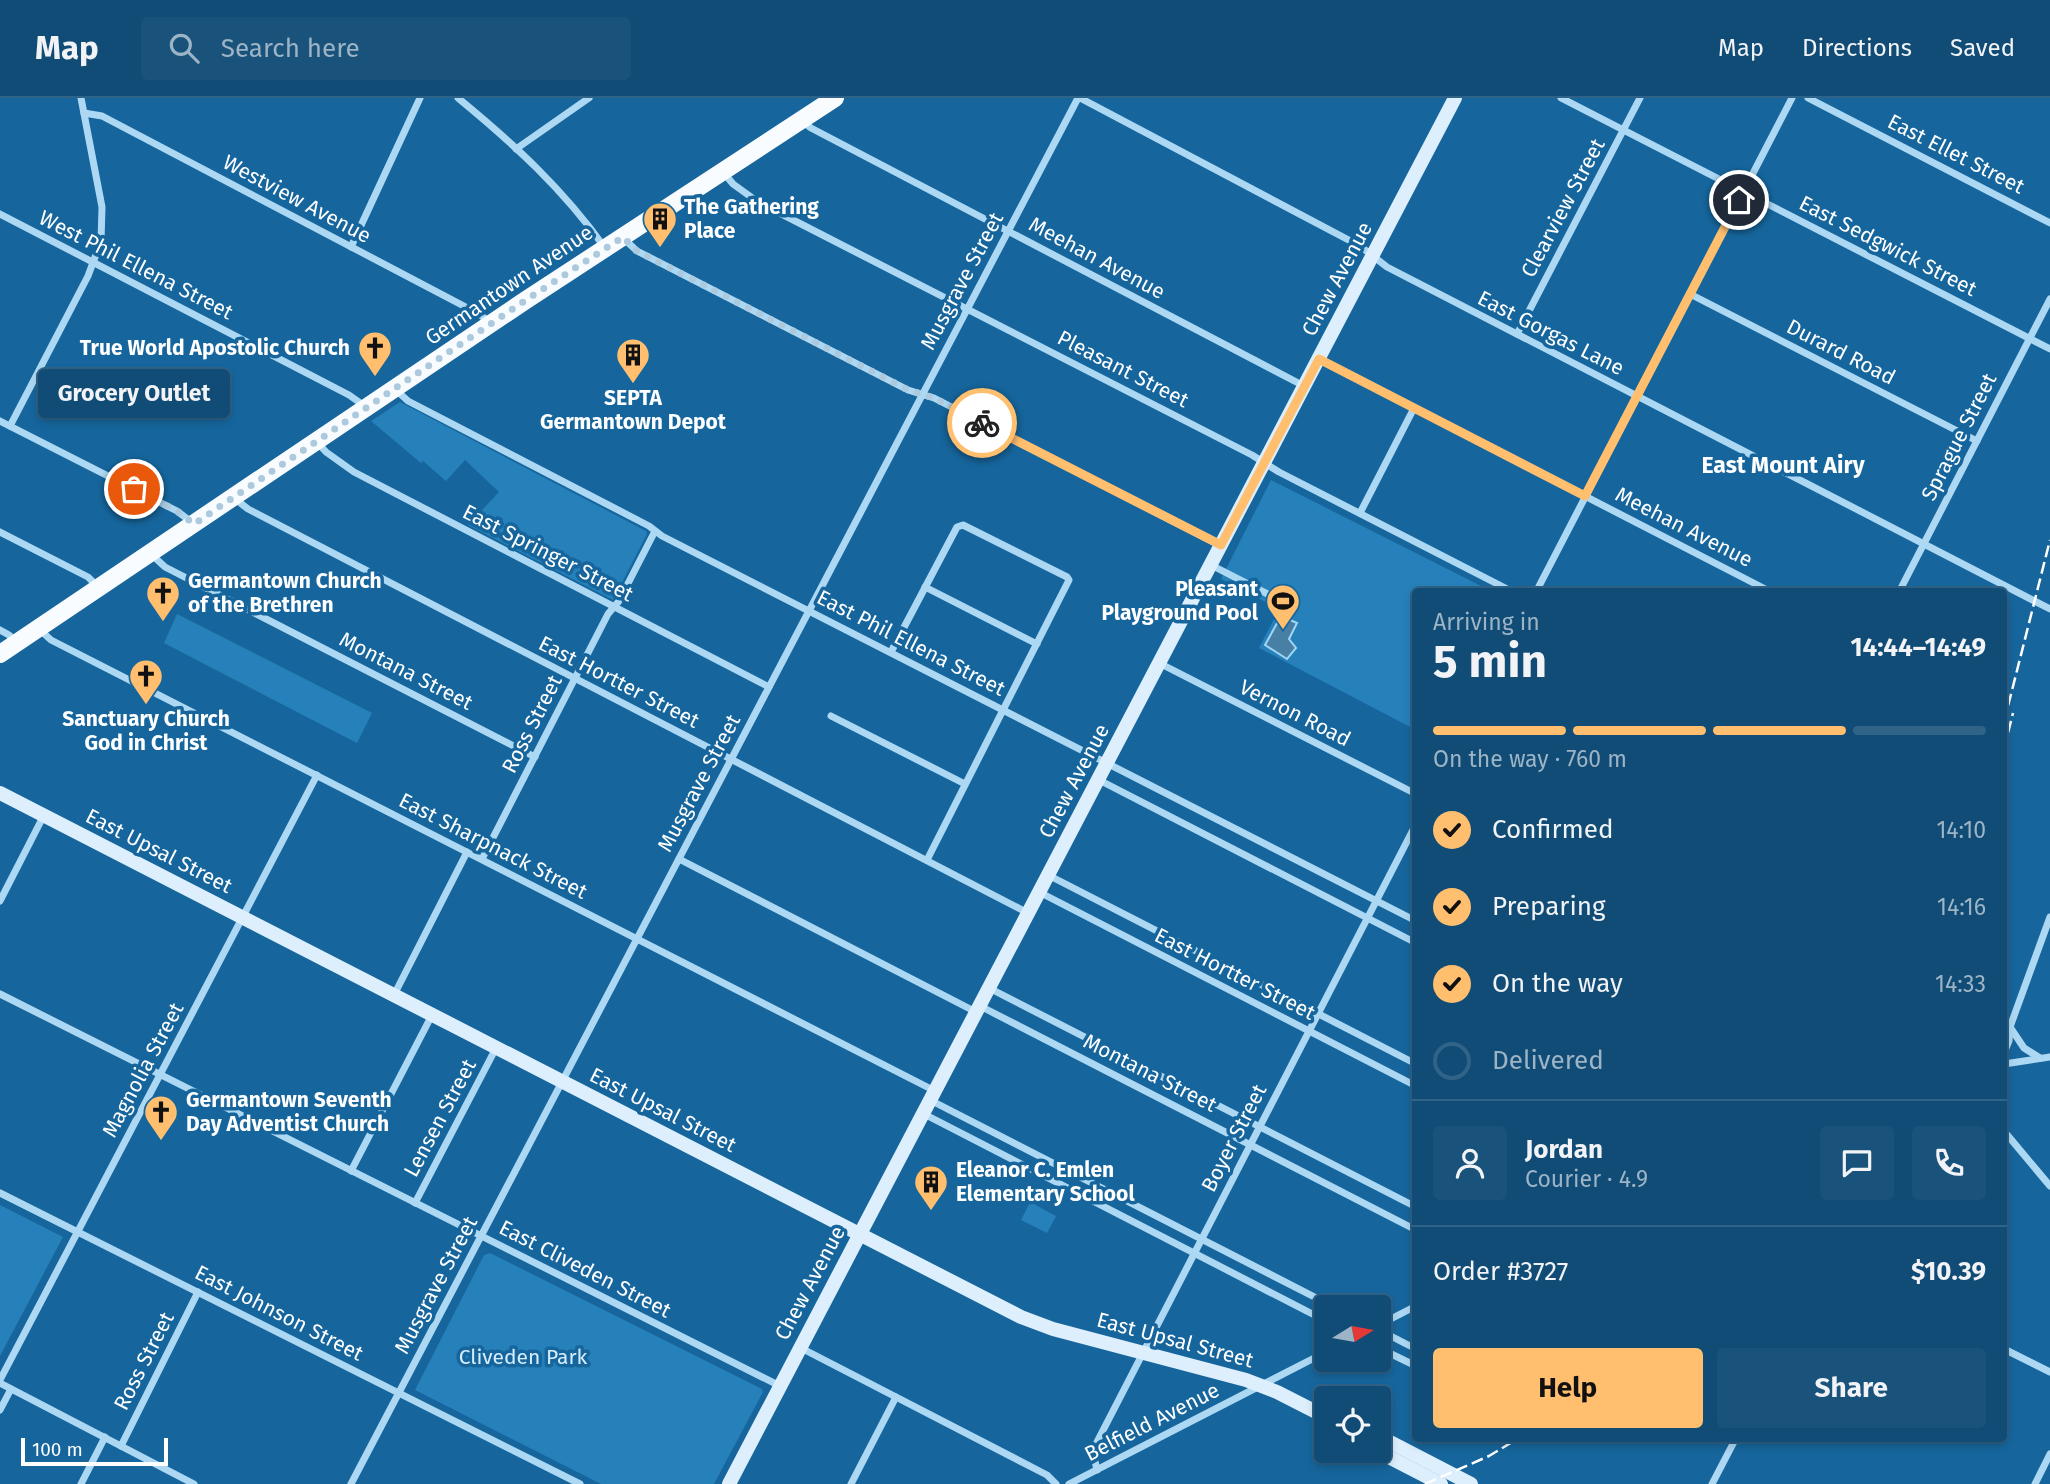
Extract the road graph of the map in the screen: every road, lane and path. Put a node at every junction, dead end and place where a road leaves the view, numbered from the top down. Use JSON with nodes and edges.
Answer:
{"nodes":[{"id":1,"x":82,"y":98,"type":"edge"},
{"id":2,"x":420,"y":98,"type":"edge"},
{"id":3,"x":458,"y":98,"type":"edge"},
{"id":4,"x":589,"y":98,"type":"edge"},
{"id":5,"x":835,"y":98,"type":"edge"},
{"id":6,"x":1079,"y":98,"type":"edge"},
{"id":7,"x":1455,"y":98,"type":"edge"},
{"id":8,"x":1560,"y":98,"type":"edge"},
{"id":9,"x":1640,"y":98,"type":"edge"},
{"id":10,"x":1792,"y":98,"type":"edge"},
{"id":11,"x":1808,"y":98,"type":"edge"},
{"id":12,"x":84,"y":113,"type":"junction"},
{"id":13,"x":802,"y":120,"type":"junction"},
{"id":14,"x":1623,"y":130,"type":"junction"},
{"id":15,"x":516,"y":149,"type":"junction"},
{"id":16,"x":723,"y":172,"type":"junction"},
{"id":17,"x":1743,"y":192,"type":"junction"},
{"id":18,"x":0,"y":214,"type":"edge"},
{"id":19,"x":2050,"y":223,"type":"edge"},
{"id":20,"x":1008,"y":231,"type":"junction"},
{"id":21,"x":623,"y":237,"type":"junction"},
{"id":22,"x":351,"y":247,"type":"junction"},
{"id":23,"x":605,"y":249,"type":"junction"},
{"id":24,"x":1373,"y":256,"type":"junction"},
{"id":25,"x":94,"y":262,"type":"junction"},
{"id":26,"x":1690,"y":294,"type":"junction"},
{"id":27,"x":2050,"y":299,"type":"edge"},
{"id":28,"x":967,"y":309,"type":"junction"},
{"id":29,"x":491,"y":324,"type":"junction"},
{"id":30,"x":1517,"y":334,"type":"junction"},
{"id":31,"x":2029,"y":338,"type":"junction"},
{"id":32,"x":2050,"y":349,"type":"edge"},
{"id":33,"x":1319,"y":359,"type":"junction"},
{"id":34,"x":1304,"y":386,"type":"junction"},
{"id":35,"x":396,"y":388,"type":"junction"},
{"id":36,"x":922,"y":395,"type":"junction"},
{"id":37,"x":1636,"y":396,"type":"junction"},
{"id":38,"x":367,"y":408,"type":"junction"},
{"id":39,"x":1414,"y":408,"type":"junction"},
{"id":40,"x":0,"y":421,"type":"edge"},
{"id":41,"x":10,"y":426,"type":"junction"},
{"id":42,"x":317,"y":441,"type":"junction"},
{"id":43,"x":1977,"y":441,"type":"junction"},
{"id":44,"x":1264,"y":463,"type":"junction"},
{"id":45,"x":1585,"y":496,"type":"junction"},
{"id":46,"x":233,"y":498,"type":"junction"},
{"id":47,"x":1360,"y":513,"type":"junction"},
{"id":48,"x":194,"y":524,"type":"junction"},
{"id":49,"x":655,"y":531,"type":"junction"},
{"id":50,"x":0,"y":532,"type":"edge"},
{"id":51,"x":1923,"y":543,"type":"junction"},
{"id":52,"x":1221,"y":545,"type":"junction"},
{"id":53,"x":151,"y":554,"type":"junction"},
{"id":54,"x":1211,"y":565,"type":"junction"},
{"id":55,"x":925,"y":587,"type":"junction"},
{"id":56,"x":100,"y":588,"type":"junction"},
{"id":57,"x":1505,"y":588,"type":"edge"},
{"id":58,"x":1538,"y":588,"type":"edge"},
{"id":59,"x":1763,"y":588,"type":"edge"},
{"id":60,"x":1901,"y":588,"type":"edge"},
{"id":61,"x":2003,"y":588,"type":"edge"},
{"id":62,"x":2007,"y":590,"type":"edge"},
{"id":63,"x":1287,"y":604,"type":"dead end"},
{"id":64,"x":614,"y":607,"type":"junction"},
{"id":65,"x":2050,"y":608,"type":"edge"},
{"id":66,"x":809,"y":611,"type":"junction"},
{"id":67,"x":39,"y":628,"type":"junction"},
{"id":68,"x":0,"y":630,"type":"edge"},
{"id":69,"x":16,"y":643,"type":"junction"},
{"id":70,"x":1037,"y":644,"type":"junction"},
{"id":71,"x":891,"y":652,"type":"junction"},
{"id":72,"x":0,"y":654,"type":"edge"},
{"id":73,"x":1159,"y":663,"type":"junction"},
{"id":74,"x":575,"y":679,"type":"junction"},
{"id":75,"x":769,"y":687,"type":"junction"},
{"id":76,"x":1003,"y":709,"type":"junction"},
{"id":77,"x":831,"y":716,"type":"dead end"},
{"id":78,"x":535,"y":757,"type":"junction"},
{"id":79,"x":731,"y":759,"type":"junction"},
{"id":80,"x":1107,"y":762,"type":"junction"},
{"id":81,"x":317,"y":775,"type":"junction"},
{"id":82,"x":1098,"y":779,"type":"junction"},
{"id":83,"x":965,"y":784,"type":"junction"},
{"id":84,"x":1412,"y":792,"type":"edge"},
{"id":85,"x":0,"y":793,"type":"edge"},
{"id":86,"x":44,"y":816,"type":"junction"},
{"id":87,"x":1412,"y":832,"type":"edge"},
{"id":88,"x":467,"y":852,"type":"junction"},
{"id":89,"x":482,"y":859,"type":"junction"},
{"id":90,"x":679,"y":859,"type":"junction"},
{"id":91,"x":927,"y":860,"type":"junction"},
{"id":92,"x":1048,"y":875,"type":"junction"},
{"id":93,"x":1039,"y":892,"type":"junction"},
{"id":94,"x":0,"y":901,"type":"edge"},
{"id":95,"x":1376,"y":901,"type":"junction"},
{"id":96,"x":1028,"y":913,"type":"junction"},
{"id":97,"x":2050,"y":917,"type":"edge"},
{"id":98,"x":243,"y":918,"type":"junction"},
{"id":99,"x":1367,"y":918,"type":"junction"},
{"id":100,"x":1412,"y":919,"type":"edge"},
{"id":101,"x":637,"y":939,"type":"junction"},
{"id":102,"x":1412,"y":941,"type":"edge"},
{"id":103,"x":989,"y":988,"type":"junction"},
{"id":104,"x":0,"y":994,"type":"edge"},
{"id":105,"x":394,"y":996,"type":"junction"},
{"id":106,"x":978,"y":1009,"type":"junction"},
{"id":107,"x":1317,"y":1013,"type":"junction"},
{"id":108,"x":432,"y":1015,"type":"junction"},
{"id":109,"x":2007,"y":1029,"type":"edge"},
{"id":110,"x":1308,"y":1031,"type":"junction"},
{"id":111,"x":496,"y":1048,"type":"junction"},
{"id":112,"x":2050,"y":1057,"type":"edge"},
{"id":113,"x":2040,"y":1059,"type":"junction"},
{"id":114,"x":1412,"y":1062,"type":"edge"},
{"id":115,"x":2007,"y":1063,"type":"edge"},
{"id":116,"x":160,"y":1075,"type":"junction"},
{"id":117,"x":562,"y":1082,"type":"junction"},
{"id":118,"x":1412,"y":1084,"type":"edge"},
{"id":119,"x":932,"y":1095,"type":"junction"},
{"id":120,"x":923,"y":1113,"type":"junction"},
{"id":121,"x":1259,"y":1127,"type":"junction"},
{"id":122,"x":2007,"y":1135,"type":"edge"},
{"id":123,"x":1250,"y":1144,"type":"junction"},
{"id":124,"x":351,"y":1171,"type":"junction"},
{"id":125,"x":2050,"y":1186,"type":"edge"},
{"id":126,"x":0,"y":1193,"type":"edge"},
{"id":127,"x":415,"y":1203,"type":"junction"},
{"id":128,"x":1412,"y":1205,"type":"edge"},
{"id":129,"x":1412,"y":1228,"type":"edge"},
{"id":130,"x":78,"y":1232,"type":"junction"},
{"id":131,"x":860,"y":1235,"type":"junction"},
{"id":132,"x":481,"y":1236,"type":"junction"},
{"id":133,"x":1201,"y":1239,"type":"junction"},
{"id":134,"x":1194,"y":1253,"type":"junction"},
{"id":135,"x":198,"y":1292,"type":"junction"},
{"id":136,"x":1314,"y":1297,"type":"edge"},
{"id":137,"x":1412,"y":1308,"type":"edge"},
{"id":138,"x":1314,"y":1315,"type":"edge"},
{"id":139,"x":1391,"y":1321,"type":"edge"},
{"id":140,"x":1391,"y":1335,"type":"edge"},
{"id":141,"x":1412,"y":1347,"type":"edge"},
{"id":142,"x":800,"y":1348,"type":"junction"},
{"id":143,"x":2007,"y":1350,"type":"edge"},
{"id":144,"x":1143,"y":1353,"type":"junction"},
{"id":145,"x":1391,"y":1354,"type":"edge"},
{"id":146,"x":1314,"y":1358,"type":"edge"},
{"id":147,"x":1412,"y":1364,"type":"edge"},
{"id":148,"x":2050,"y":1372,"type":"edge"},
{"id":149,"x":0,"y":1382,"type":"edge"},
{"id":150,"x":1260,"y":1385,"type":"junction"},
{"id":151,"x":780,"y":1386,"type":"junction"},
{"id":152,"x":11,"y":1389,"type":"junction"},
{"id":153,"x":399,"y":1393,"type":"junction"},
{"id":154,"x":896,"y":1397,"type":"junction"},
{"id":155,"x":0,"y":1410,"type":"edge"},
{"id":156,"x":1314,"y":1411,"type":"edge"},
{"id":157,"x":105,"y":1437,"type":"junction"},
{"id":158,"x":1734,"y":1442,"type":"edge"},
{"id":159,"x":1391,"y":1443,"type":"edge"},
{"id":160,"x":121,"y":1446,"type":"junction"},
{"id":161,"x":2050,"y":1454,"type":"edge"},
{"id":162,"x":1391,"y":1459,"type":"edge"},
{"id":163,"x":2047,"y":1466,"type":"edge"},
{"id":164,"x":1097,"y":1470,"type":"junction"},
{"id":165,"x":81,"y":1484,"type":"edge"},
{"id":166,"x":194,"y":1484,"type":"edge"},
{"id":167,"x":351,"y":1484,"type":"edge"},
{"id":168,"x":580,"y":1484,"type":"edge"},
{"id":169,"x":729,"y":1484,"type":"edge"},
{"id":170,"x":851,"y":1484,"type":"edge"},
{"id":171,"x":1056,"y":1484,"type":"edge"},
{"id":172,"x":1069,"y":1484,"type":"edge"},
{"id":173,"x":1441,"y":1484,"type":"edge"},
{"id":174,"x":1471,"y":1484,"type":"edge"},
{"id":175,"x":1712,"y":1484,"type":"edge"},
{"id":176,"x":2035,"y":1484,"type":"edge"}],
"edges":[{"from":1,"to":12,"type":"street"},
{"from":2,"to":22,"type":"street"},
{"from":3,"to":15,"type":"street"},
{"from":4,"to":15,"type":"street"},
{"from":5,"to":13,"type":"main road","name":"Germantown Avenue"},
{"from":6,"to":20,"type":"street","name":"Musgrave Street"},
{"from":6,"to":24,"type":"street","name":"East Gorgas Lane"},
{"from":7,"to":24,"type":"street","name":"Chew Avenue"},
{"from":8,"to":14,"type":"street","name":"East Sedgwick Street"},
{"from":9,"to":14,"type":"street","name":"Clearview Street"},
{"from":10,"to":17,"type":"street"},
{"from":11,"to":19,"type":"street","name":"East Ellet Street"},
{"from":12,"to":22,"type":"street","name":"Westview Avenue"},
{"from":12,"to":25,"type":"street"},
{"from":13,"to":16,"type":"main road","name":"Germantown Avenue"},
{"from":13,"to":20,"type":"street","name":"Meehan Avenue"},
{"from":14,"to":17,"type":"street","name":"East Sedgwick Street"},
{"from":14,"to":30,"type":"street","name":"Clearview Street"},
{"from":15,"to":23,"type":"street"},
{"from":16,"to":21,"type":"main road","name":"Germantown Avenue"},
{"from":16,"to":28,"type":"street","name":"Pleasant Street"},
{"from":17,"to":26,"type":"street"},
{"from":17,"to":31,"type":"street","name":"East Sedgwick Street"},
{"from":18,"to":25,"type":"street","name":"West Phil Ellena Street"},
{"from":20,"to":28,"type":"street","name":"Musgrave Street"},
{"from":20,"to":34,"type":"street","name":"Meehan Avenue"},
{"from":21,"to":23,"type":"main road","name":"Germantown Avenue"},
{"from":21,"to":36,"type":"street"},
{"from":22,"to":29,"type":"street","name":"Westview Avenue"},
{"from":23,"to":29,"type":"main road","name":"Germantown Avenue"},
{"from":24,"to":30,"type":"street","name":"East Gorgas Lane"},
{"from":24,"to":33,"type":"street","name":"Chew Avenue"},
{"from":25,"to":38,"type":"street","name":"West Phil Ellena Street"},
{"from":25,"to":41,"type":"street"},
{"from":26,"to":37,"type":"street"},
{"from":26,"to":43,"type":"street","name":"Durard Road"},
{"from":27,"to":31,"type":"street","name":"Sprague Street"},
{"from":28,"to":36,"type":"street","name":"Musgrave Street"},
{"from":28,"to":44,"type":"street","name":"Pleasant Street"},
{"from":29,"to":35,"type":"main road","name":"Germantown Avenue"},
{"from":30,"to":37,"type":"street","name":"East Gorgas Lane"},
{"from":31,"to":32,"type":"street","name":"East Sedgwick Street"},
{"from":31,"to":43,"type":"street","name":"Sprague Street"},
{"from":33,"to":34,"type":"street","name":"Chew Avenue"},
{"from":33,"to":39,"type":"street","name":"Meehan Avenue"},
{"from":34,"to":44,"type":"street","name":"Chew Avenue"},
{"from":35,"to":38,"type":"main road","name":"Germantown Avenue"},
{"from":35,"to":49,"type":"street","name":"East Phil Ellena Street"},
{"from":36,"to":52,"type":"street"},
{"from":36,"to":66,"type":"street","name":"Musgrave Street"},
{"from":37,"to":45,"type":"street"},
{"from":37,"to":51,"type":"street","name":"East Gorgas Lane"},
{"from":38,"to":42,"type":"main road","name":"Germantown Avenue"},
{"from":39,"to":45,"type":"street","name":"Meehan Avenue"},
{"from":39,"to":47,"type":"street"},
{"from":40,"to":41,"type":"street"},
{"from":41,"to":48,"type":"street"},
{"from":42,"to":46,"type":"main road","name":"Germantown Avenue"},
{"from":42,"to":64,"type":"street","name":"East Springer Street"},
{"from":43,"to":51,"type":"street","name":"Sprague Street"},
{"from":44,"to":47,"type":"street","name":"Pleasant Street"},
{"from":44,"to":52,"type":"street","name":"Chew Avenue"},
{"from":45,"to":58,"type":"street"},
{"from":45,"to":59,"type":"street","name":"Meehan Avenue"},
{"from":46,"to":48,"type":"main road","name":"Germantown Avenue"},
{"from":46,"to":74,"type":"street","name":"East Hortter Street"},
{"from":47,"to":57,"type":"street","name":"Pleasant Street"},
{"from":48,"to":53,"type":"main road","name":"Germantown Avenue"},
{"from":49,"to":64,"type":"street","name":"Ross Street"},
{"from":49,"to":66,"type":"street","name":"East Phil Ellena Street"},
{"from":50,"to":56,"type":"street"},
{"from":51,"to":60,"type":"street","name":"Sprague Street"},
{"from":51,"to":61,"type":"street","name":"East Gorgas Lane"},
{"from":52,"to":54,"type":"street","name":"Chew Avenue"},
{"from":53,"to":56,"type":"main road","name":"Germantown Avenue"},
{"from":53,"to":78,"type":"street","name":"Montana Street"},
{"from":54,"to":63,"type":"street"},
{"from":54,"to":73,"type":"street","name":"Chew Avenue"},
{"from":55,"to":70,"type":"street"},
{"from":55,"to":70,"type":"street"},
{"from":55,"to":71,"type":"street"},
{"from":56,"to":67,"type":"main road","name":"Germantown Avenue"},
{"from":62,"to":65,"type":"street","name":"East Gorgas Lane"},
{"from":64,"to":74,"type":"street","name":"Ross Street"},
{"from":64,"to":75,"type":"street","name":"East Springer Street"},
{"from":66,"to":71,"type":"street","name":"East Phil Ellena Street"},
{"from":66,"to":75,"type":"street","name":"Musgrave Street"},
{"from":67,"to":69,"type":"main road","name":"Germantown Avenue"},
{"from":67,"to":81,"type":"street","name":"East Sharpnack Street"},
{"from":68,"to":69,"type":"street"},
{"from":69,"to":72,"type":"main road","name":"Germantown Avenue"},
{"from":70,"to":76,"type":"street"},
{"from":71,"to":76,"type":"street","name":"East Phil Ellena Street"},
{"from":73,"to":80,"type":"street","name":"Chew Avenue"},
{"from":73,"to":84,"type":"street","name":"Vernon Road"},
{"from":74,"to":78,"type":"street","name":"Ross Street"},
{"from":74,"to":79,"type":"street","name":"East Hortter Street"},
{"from":75,"to":79,"type":"street","name":"Musgrave Street"},
{"from":76,"to":80,"type":"street","name":"East Phil Ellena Street"},
{"from":76,"to":83,"type":"street"},
{"from":77,"to":83,"type":"street"},
{"from":78,"to":89,"type":"street","name":"Ross Street"},
{"from":79,"to":90,"type":"street","name":"Musgrave Street"},
{"from":79,"to":91,"type":"street","name":"East Hortter Street"},
{"from":80,"to":82,"type":"street","name":"Chew Avenue"},
{"from":80,"to":95,"type":"street","name":"East Phil Ellena Street"},
{"from":81,"to":88,"type":"street","name":"East Sharpnack Street"},
{"from":81,"to":98,"type":"street","name":"Magnolia Street"},
{"from":82,"to":92,"type":"street","name":"Chew Avenue"},
{"from":82,"to":99,"type":"street"},
{"from":83,"to":91,"type":"street"},
{"from":85,"to":86,"type":"street","name":"East Upsal Street"},
{"from":86,"to":94,"type":"street"},
{"from":86,"to":98,"type":"street","name":"East Upsal Street"},
{"from":87,"to":95,"type":"street","name":"Boyer Street"},
{"from":88,"to":89,"type":"street","name":"East Sharpnack Street"},
{"from":88,"to":105,"type":"street"},
{"from":89,"to":101,"type":"street","name":"East Sharpnack Street"},
{"from":90,"to":101,"type":"street","name":"Musgrave Street"},
{"from":90,"to":106,"type":"street","name":"Montana Street"},
{"from":91,"to":96,"type":"street","name":"East Hortter Street"},
{"from":92,"to":93,"type":"street","name":"Chew Avenue"},
{"from":92,"to":107,"type":"street","name":"East Hortter Street"},
{"from":93,"to":96,"type":"street","name":"Chew Avenue"},
{"from":93,"to":110,"type":"street","name":"East Hortter Street"},
{"from":95,"to":99,"type":"street","name":"Boyer Street"},
{"from":95,"to":100,"type":"street","name":"East Phil Ellena Street"},
{"from":96,"to":103,"type":"street","name":"Chew Avenue"},
{"from":97,"to":109,"type":"street"},
{"from":98,"to":105,"type":"street","name":"East Upsal Street"},
{"from":98,"to":116,"type":"street","name":"Magnolia Street"},
{"from":99,"to":102,"type":"street"},
{"from":99,"to":107,"type":"street","name":"Boyer Street"},
{"from":101,"to":117,"type":"street","name":"Musgrave Street"},
{"from":101,"to":119,"type":"street","name":"East Sharpnack Street"},
{"from":103,"to":106,"type":"street","name":"Chew Avenue"},
{"from":103,"to":121,"type":"street","name":"Montana Street"},
{"from":104,"to":116,"type":"street","name":"East Cliveden Street"},
{"from":105,"to":108,"type":"street","name":"East Upsal Street"},
{"from":106,"to":119,"type":"street","name":"Chew Avenue"},
{"from":106,"to":123,"type":"street","name":"Montana Street"},
{"from":107,"to":110,"type":"street","name":"Boyer Street"},
{"from":107,"to":114,"type":"street","name":"East Hortter Street"},
{"from":108,"to":111,"type":"street","name":"East Upsal Street"},
{"from":108,"to":124,"type":"street"},
{"from":109,"to":113,"type":"street"},
{"from":110,"to":118,"type":"street","name":"East Hortter Street"},
{"from":110,"to":121,"type":"street","name":"Boyer Street"},
{"from":111,"to":117,"type":"street","name":"East Upsal Street"},
{"from":111,"to":127,"type":"street","name":"Lensen Street"},
{"from":112,"to":113,"type":"street"},
{"from":113,"to":115,"type":"street"},
{"from":116,"to":124,"type":"street","name":"East Cliveden Street"},
{"from":116,"to":130,"type":"street","name":"Magnolia Street"},
{"from":117,"to":131,"type":"street","name":"East Upsal Street"},
{"from":117,"to":132,"type":"street","name":"Musgrave Street"},
{"from":119,"to":120,"type":"street","name":"Chew Avenue"},
{"from":119,"to":133,"type":"street","name":"East Sharpnack Street"},
{"from":120,"to":131,"type":"street","name":"Chew Avenue"},
{"from":120,"to":134,"type":"street"},
{"from":121,"to":123,"type":"street","name":"Boyer Street"},
{"from":121,"to":128,"type":"street","name":"Montana Street"},
{"from":122,"to":125,"type":"street"},
{"from":123,"to":129,"type":"street","name":"Montana Street"},
{"from":123,"to":133,"type":"street","name":"Boyer Street"},
{"from":124,"to":127,"type":"street","name":"East Cliveden Street"},
{"from":126,"to":130,"type":"street","name":"East Johnson Street"},
{"from":127,"to":132,"type":"street","name":"East Cliveden Street"},
{"from":130,"to":135,"type":"street","name":"East Johnson Street"},
{"from":130,"to":149,"type":"street","name":"Magnolia Street"},
{"from":131,"to":142,"type":"street","name":"Chew Avenue"},
{"from":131,"to":144,"type":"street","name":"East Upsal Street"},
{"from":132,"to":151,"type":"street","name":"East Cliveden Street"},
{"from":132,"to":153,"type":"street","name":"Musgrave Street"},
{"from":133,"to":134,"type":"street","name":"Boyer Street"},
{"from":133,"to":136,"type":"street","name":"East Sharpnack Street"},
{"from":134,"to":138,"type":"street"},
{"from":134,"to":144,"type":"street","name":"Boyer Street"},
{"from":135,"to":153,"type":"street","name":"East Johnson Street"},
{"from":135,"to":160,"type":"street","name":"Ross Street"},
{"from":137,"to":139,"type":"street"},
{"from":140,"to":141,"type":"street"},
{"from":142,"to":151,"type":"street","name":"Chew Avenue"},
{"from":142,"to":154,"type":"street"},
{"from":143,"to":148,"type":"street"},
{"from":144,"to":150,"type":"street","name":"East Upsal Street"},
{"from":144,"to":164,"type":"street","name":"Boyer Street"},
{"from":145,"to":147,"type":"street"},
{"from":146,"to":150,"type":"street","name":"Belfield Avenue"},
{"from":149,"to":152,"type":"street"},
{"from":150,"to":156,"type":"street","name":"East Upsal Street"},
{"from":150,"to":164,"type":"street","name":"Belfield Avenue"},
{"from":151,"to":169,"type":"street","name":"Chew Avenue"},
{"from":152,"to":155,"type":"street"},
{"from":152,"to":157,"type":"street"},
{"from":153,"to":167,"type":"street","name":"Musgrave Street"},
{"from":153,"to":168,"type":"street","name":"East Johnson Street"},
{"from":154,"to":170,"type":"street"},
{"from":154,"to":171,"type":"street"},
{"from":157,"to":160,"type":"street"},
{"from":157,"to":165,"type":"street"},
{"from":158,"to":175,"type":"street"},
{"from":159,"to":174,"type":"street"},
{"from":160,"to":166,"type":"street"},
{"from":161,"to":163,"type":"street"},
{"from":162,"to":173,"type":"street"},
{"from":163,"to":176,"type":"street"},
{"from":164,"to":172,"type":"street","name":"Belfield Avenue"}]}
